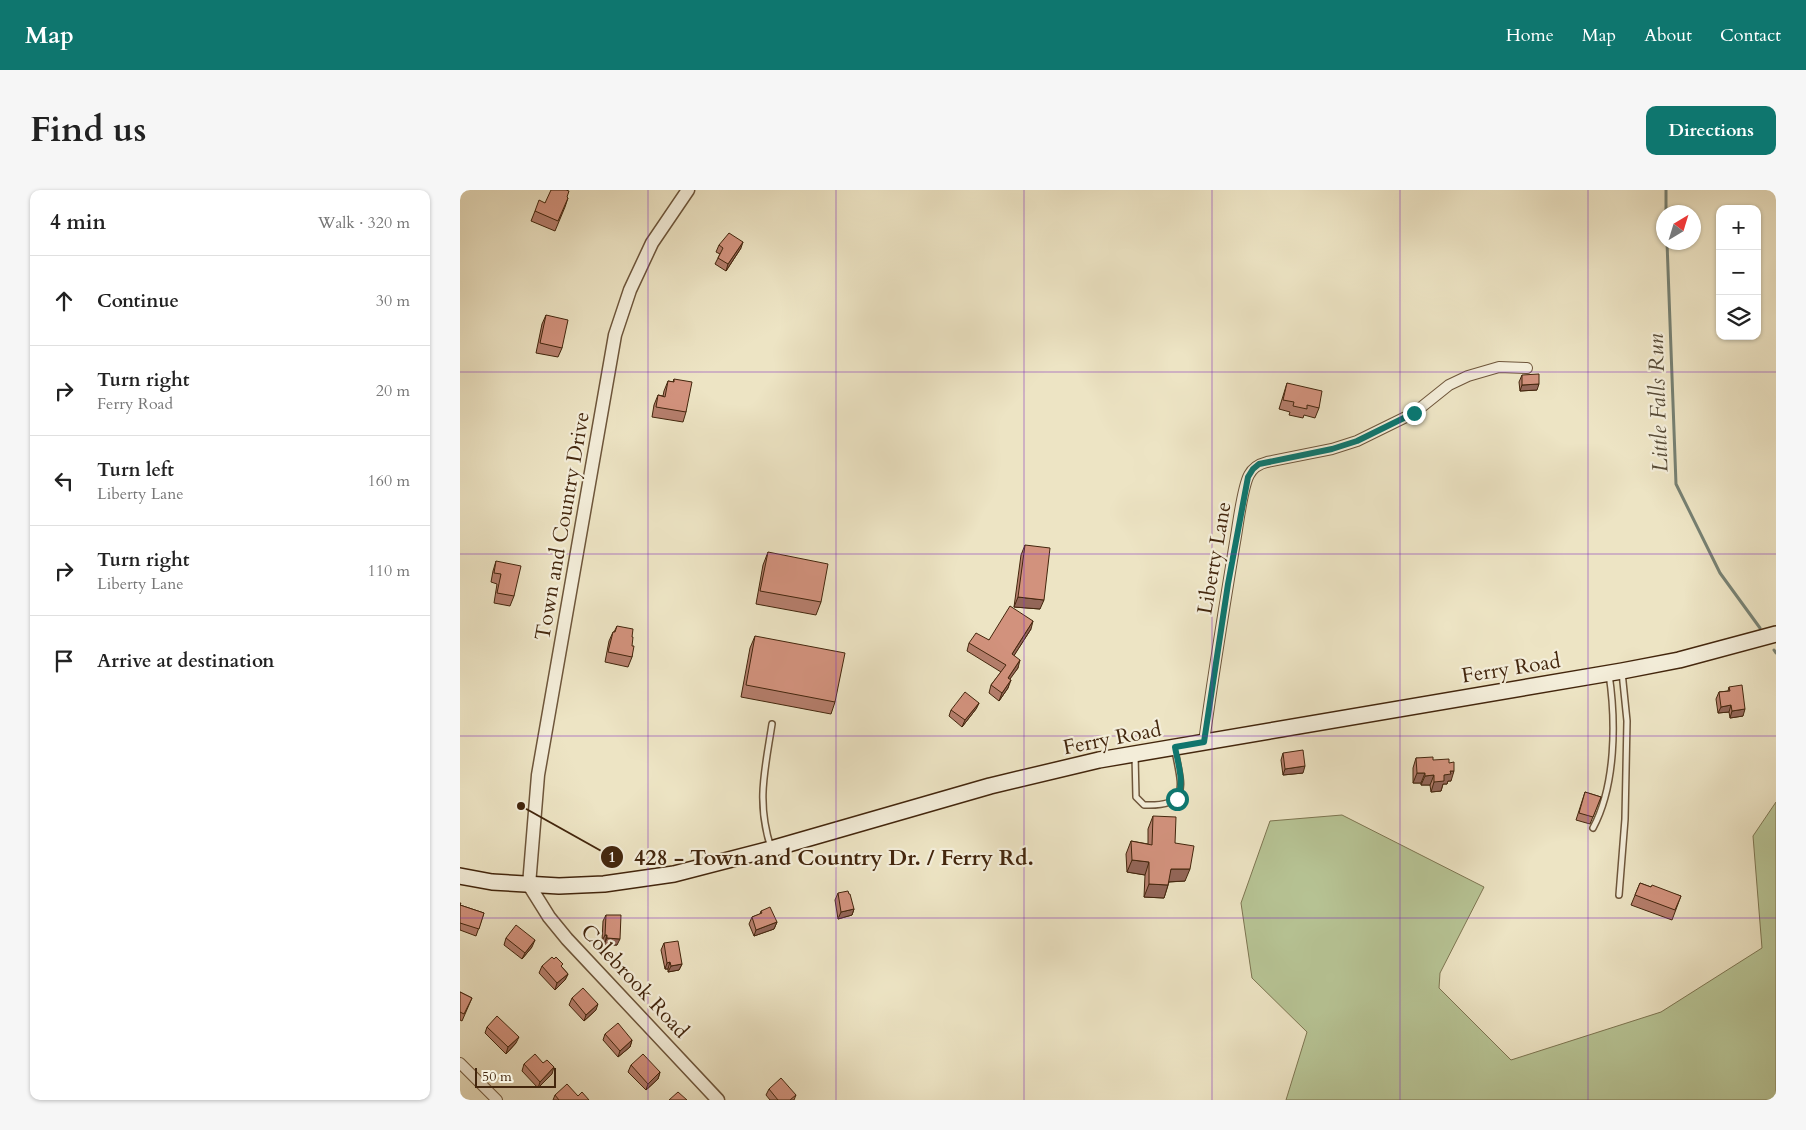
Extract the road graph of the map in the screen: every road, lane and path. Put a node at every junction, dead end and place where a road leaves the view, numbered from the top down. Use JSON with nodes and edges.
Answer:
{"nodes":[{"id":1,"x":688,"y":190,"type":"edge"},
{"id":2,"x":1527,"y":368,"type":"dead end"},
{"id":3,"x":1776,"y":634,"type":"edge"},
{"id":4,"x":1615,"y":672,"type":"junction"},
{"id":5,"x":772,"y":724,"type":"dead end"},
{"id":6,"x":1204,"y":742,"type":"junction"},
{"id":7,"x":1175,"y":747,"type":"junction"},
{"id":8,"x":1135,"y":754,"type":"junction"},
{"id":9,"x":1593,"y":828,"type":"dead end"},
{"id":10,"x":771,"y":849,"type":"junction"},
{"id":11,"x":460,"y":876,"type":"edge"},
{"id":12,"x":529,"y":885,"type":"junction"},
{"id":13,"x":1619,"y":895,"type":"dead end"},
{"id":14,"x":460,"y":1062,"type":"edge"},
{"id":15,"x":497,"y":1100,"type":"edge"},
{"id":16,"x":718,"y":1100,"type":"edge"}],
"edges":[{"from":1,"to":12,"type":"street","name":"Town and Country Drive"},
{"from":2,"to":6,"type":"street","name":"Liberty Lane"},
{"from":3,"to":4,"type":"main road","name":"Ferry Road"},
{"from":4,"to":6,"type":"main road","name":"Ferry Road"},
{"from":4,"to":9,"type":"lane"},
{"from":4,"to":13,"type":"lane"},
{"from":5,"to":10,"type":"lane"},
{"from":6,"to":7,"type":"main road","name":"Ferry Road"},
{"from":7,"to":8,"type":"main road","name":"Ferry Road"},
{"from":7,"to":8,"type":"lane"},
{"from":8,"to":10,"type":"main road","name":"Ferry Road"},
{"from":10,"to":12,"type":"main road","name":"Ferry Road"},
{"from":11,"to":12,"type":"main road","name":"Ferry Road"},
{"from":12,"to":16,"type":"street","name":"Colebrook Road"},
{"from":14,"to":15,"type":"street"}]}
